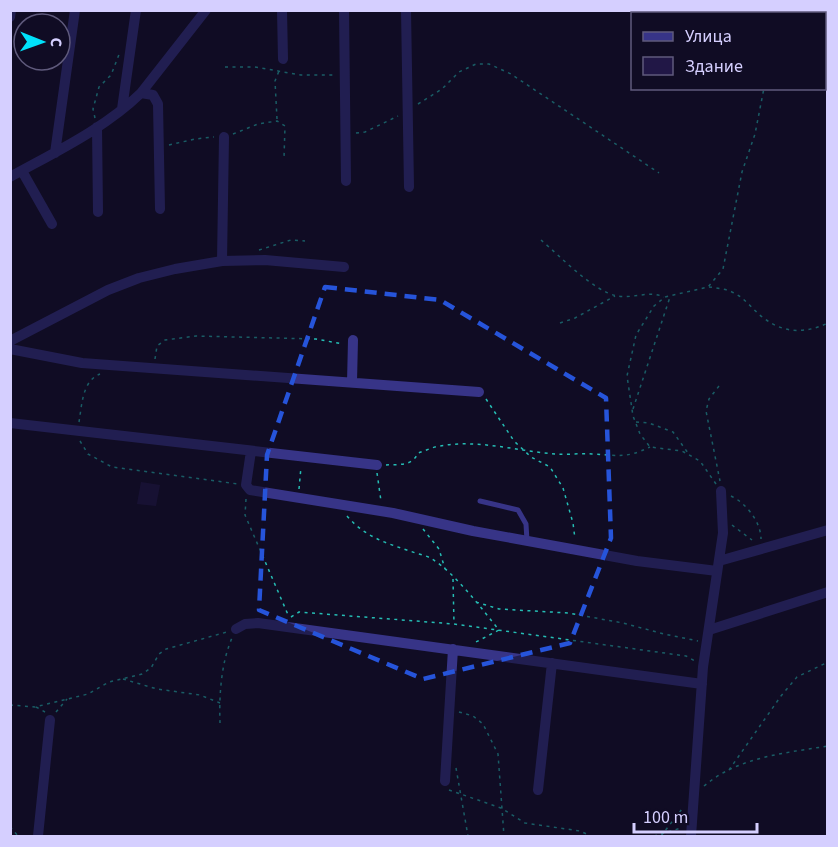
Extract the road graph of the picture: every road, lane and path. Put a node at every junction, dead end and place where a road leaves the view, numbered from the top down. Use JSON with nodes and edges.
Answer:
{"nodes":[{"id":1,"x":11,"y":10,"type":"edge"},
{"id":2,"x":75,"y":10,"type":"edge"},
{"id":3,"x":136,"y":10,"type":"edge"},
{"id":4,"x":282,"y":10,"type":"edge"},
{"id":5,"x":344,"y":10,"type":"edge"},
{"id":6,"x":406,"y":10,"type":"edge"},
{"id":7,"x":203,"y":13,"type":"edge"},
{"id":8,"x":10,"y":17,"type":"edge"},
{"id":9,"x":121,"y":49,"type":"dead end"},
{"id":10,"x":283,"y":59,"type":"dead end"},
{"id":11,"x":225,"y":67,"type":"dead end"},
{"id":12,"x":279,"y":70,"type":"junction"},
{"id":13,"x":344,"y":76,"type":"junction"},
{"id":14,"x":764,"y":90,"type":"edge"},
{"id":15,"x":141,"y":93,"type":"junction"},
{"id":16,"x":122,"y":110,"type":"junction"},
{"id":17,"x":408,"y":111,"type":"junction"},
{"id":18,"x":277,"y":121,"type":"junction"},
{"id":19,"x":97,"y":127,"type":"junction"},
{"id":20,"x":345,"y":133,"type":"junction"},
{"id":21,"x":224,"y":137,"type":"junction"},
{"id":22,"x":159,"y":146,"type":"junction"},
{"id":23,"x":55,"y":153,"type":"junction"},
{"id":24,"x":284,"y":158,"type":"dead end"},
{"id":25,"x":22,"y":171,"type":"junction"},
{"id":26,"x":659,"y":173,"type":"dead end"},
{"id":27,"x":10,"y":177,"type":"edge"},
{"id":28,"x":346,"y":181,"type":"dead end"},
{"id":29,"x":409,"y":187,"type":"dead end"},
{"id":30,"x":160,"y":209,"type":"dead end"},
{"id":31,"x":98,"y":212,"type":"dead end"},
{"id":32,"x":52,"y":224,"type":"dead end"},
{"id":33,"x":541,"y":240,"type":"dead end"},
{"id":34,"x":305,"y":241,"type":"dead end"},
{"id":35,"x":244,"y":260,"type":"junction"},
{"id":36,"x":222,"y":261,"type":"junction"},
{"id":37,"x":344,"y":267,"type":"dead end"},
{"id":38,"x":708,"y":286,"type":"junction"},
{"id":39,"x":615,"y":296,"type":"junction"},
{"id":40,"x":670,"y":296,"type":"junction"},
{"id":41,"x":664,"y":297,"type":"junction"},
{"id":42,"x":560,"y":323,"type":"dead end"},
{"id":43,"x":828,"y":323,"type":"edge"},
{"id":44,"x":10,"y":341,"type":"edge"},
{"id":45,"x":353,"y":342,"type":"joint"},
{"id":46,"x":10,"y":349,"type":"edge"},
{"id":47,"x":154,"y":368,"type":"junction"},
{"id":48,"x":352,"y":382,"type":"junction"},
{"id":49,"x":719,"y":387,"type":"dead end"},
{"id":50,"x":479,"y":392,"type":"joint"},
{"id":51,"x":632,"y":410,"type":"junction"},
{"id":52,"x":636,"y":422,"type":"junction"},
{"id":53,"x":10,"y":423,"type":"edge"},
{"id":54,"x":650,"y":447,"type":"junction"},
{"id":55,"x":522,"y":449,"type":"junction"},
{"id":56,"x":251,"y":451,"type":"junction"},
{"id":57,"x":689,"y":455,"type":"junction"},
{"id":58,"x":303,"y":457,"type":"junction"},
{"id":59,"x":377,"y":465,"type":"junction"},
{"id":60,"x":250,"y":490,"type":"junction"},
{"id":61,"x":722,"y":491,"type":"junction"},
{"id":62,"x":298,"y":497,"type":"junction"},
{"id":63,"x":480,"y":501,"type":"dead end"},
{"id":64,"x":336,"y":504,"type":"junction"},
{"id":65,"x":383,"y":511,"type":"junction"},
{"id":66,"x":722,"y":514,"type":"junction"},
{"id":67,"x":413,"y":517,"type":"junction"},
{"id":68,"x":828,"y":530,"type":"edge"},
{"id":69,"x":527,"y":541,"type":"junction"},
{"id":70,"x":761,"y":549,"type":"junction"},
{"id":71,"x":576,"y":550,"type":"junction"},
{"id":72,"x":718,"y":566,"type":"junction"},
{"id":73,"x":446,"y":571,"type":"junction"},
{"id":74,"x":453,"y":578,"type":"junction"},
{"id":75,"x":828,"y":592,"type":"edge"},
{"id":76,"x":476,"y":602,"type":"junction"},
{"id":77,"x":454,"y":624,"type":"junction"},
{"id":78,"x":236,"y":629,"type":"junction"},
{"id":79,"x":499,"y":630,"type":"junction"},
{"id":80,"x":709,"y":630,"type":"junction"},
{"id":81,"x":707,"y":642,"type":"junction"},
{"id":82,"x":457,"y":650,"type":"junction"},
{"id":83,"x":828,"y":662,"type":"edge"},
{"id":84,"x":552,"y":663,"type":"junction"},
{"id":85,"x":703,"y":667,"type":"junction"},
{"id":86,"x":122,"y":679,"type":"junction"},
{"id":87,"x":702,"y":684,"type":"junction"},
{"id":88,"x":67,"y":699,"type":"junction"},
{"id":89,"x":220,"y":703,"type":"junction"},
{"id":90,"x":10,"y":705,"type":"edge"},
{"id":91,"x":449,"y":710,"type":"junction"},
{"id":92,"x":50,"y":720,"type":"joint"},
{"id":93,"x":220,"y":723,"type":"dead end"},
{"id":94,"x":828,"y":746,"type":"edge"},
{"id":95,"x":455,"y":765,"type":"dead end"},
{"id":96,"x":729,"y":770,"type":"junction"},
{"id":97,"x":445,"y":781,"type":"joint"},
{"id":98,"x":538,"y":790,"type":"dead end"},
{"id":99,"x":459,"y":794,"type":"junction"},
{"id":100,"x":694,"y":794,"type":"junction"},
{"id":101,"x":501,"y":807,"type":"junction"},
{"id":102,"x":682,"y":810,"type":"dead end"},
{"id":103,"x":692,"y":824,"type":"junction"},
{"id":104,"x":10,"y":827,"type":"edge"},
{"id":105,"x":663,"y":833,"type":"junction"},
{"id":106,"x":18,"y":837,"type":"edge"},
{"id":107,"x":38,"y":837,"type":"edge"},
{"id":108,"x":468,"y":837,"type":"edge"},
{"id":109,"x":504,"y":837,"type":"edge"},
{"id":110,"x":591,"y":837,"type":"edge"},
{"id":111,"x":654,"y":837,"type":"edge"},
{"id":112,"x":661,"y":837,"type":"edge"},
{"id":113,"x":691,"y":837,"type":"edge"}],
"edges":[{"from":1,"to":8,"type":"street"},
{"from":2,"to":23,"type":"street"},
{"from":3,"to":16,"type":"street"},
{"from":4,"to":10,"type":"street"},
{"from":5,"to":13,"type":"street"},
{"from":6,"to":17,"type":"street"},
{"from":7,"to":15,"type":"street"},
{"from":9,"to":19,"type":"path"},
{"from":11,"to":12,"type":"path"},
{"from":12,"to":13,"type":"path"},
{"from":12,"to":18,"type":"path"},
{"from":13,"to":20,"type":"street"},
{"from":14,"to":38,"type":"path"},
{"from":15,"to":16,"type":"street"},
{"from":15,"to":22,"type":"street"},
{"from":16,"to":19,"type":"street"},
{"from":17,"to":20,"type":"path"},
{"from":17,"to":26,"type":"path"},
{"from":17,"to":29,"type":"street"},
{"from":18,"to":21,"type":"path"},
{"from":18,"to":24,"type":"path"},
{"from":19,"to":23,"type":"street"},
{"from":19,"to":31,"type":"street"},
{"from":20,"to":28,"type":"street"},
{"from":21,"to":22,"type":"path"},
{"from":21,"to":36,"type":"street"},
{"from":22,"to":30,"type":"street"},
{"from":23,"to":25,"type":"street"},
{"from":25,"to":27,"type":"street"},
{"from":25,"to":32,"type":"street"},
{"from":33,"to":39,"type":"path"},
{"from":34,"to":35,"type":"path"},
{"from":35,"to":36,"type":"street"},
{"from":35,"to":37,"type":"street"},
{"from":36,"to":44,"type":"street"},
{"from":38,"to":40,"type":"path"},
{"from":38,"to":43,"type":"path"},
{"from":39,"to":41,"type":"path"},
{"from":39,"to":42,"type":"path"},
{"from":40,"to":41,"type":"path"},
{"from":40,"to":51,"type":"path"},
{"from":41,"to":51,"type":"path"},
{"from":45,"to":47,"type":"path"},
{"from":45,"to":48,"type":"street"},
{"from":46,"to":47,"type":"street"},
{"from":47,"to":48,"type":"street"},
{"from":48,"to":50,"type":"street"},
{"from":49,"to":61,"type":"path"},
{"from":50,"to":55,"type":"path"},
{"from":51,"to":52,"type":"path"},
{"from":52,"to":54,"type":"path"},
{"from":52,"to":57,"type":"path"},
{"from":53,"to":56,"type":"street"},
{"from":54,"to":55,"type":"path"},
{"from":54,"to":57,"type":"path"},
{"from":55,"to":59,"type":"path"},
{"from":55,"to":71,"type":"path"},
{"from":56,"to":58,"type":"street"},
{"from":56,"to":60,"type":"street"},
{"from":57,"to":61,"type":"path"},
{"from":58,"to":59,"type":"street"},
{"from":58,"to":62,"type":"path"},
{"from":59,"to":65,"type":"path"},
{"from":60,"to":62,"type":"street"},
{"from":60,"to":77,"type":"path"},
{"from":61,"to":66,"type":"street"},
{"from":61,"to":70,"type":"path"},
{"from":62,"to":64,"type":"street"},
{"from":63,"to":69,"type":"lane"},
{"from":64,"to":65,"type":"street"},
{"from":64,"to":73,"type":"path"},
{"from":65,"to":67,"type":"street"},
{"from":66,"to":70,"type":"path"},
{"from":66,"to":72,"type":"street"},
{"from":67,"to":69,"type":"street"},
{"from":67,"to":73,"type":"path"},
{"from":68,"to":70,"type":"street"},
{"from":69,"to":71,"type":"street"},
{"from":70,"to":72,"type":"street"},
{"from":71,"to":72,"type":"street"},
{"from":72,"to":80,"type":"street"},
{"from":73,"to":74,"type":"path"},
{"from":74,"to":76,"type":"path"},
{"from":74,"to":77,"type":"path"},
{"from":75,"to":80,"type":"street"},
{"from":76,"to":79,"type":"path"},
{"from":76,"to":81,"type":"path"},
{"from":77,"to":79,"type":"path"},
{"from":78,"to":82,"type":"street"},
{"from":78,"to":86,"type":"path"},
{"from":78,"to":89,"type":"path"},
{"from":79,"to":82,"type":"path"},
{"from":79,"to":85,"type":"path"},
{"from":80,"to":81,"type":"street"},
{"from":81,"to":85,"type":"street"},
{"from":82,"to":84,"type":"street"},
{"from":82,"to":91,"type":"street"},
{"from":83,"to":96,"type":"path"},
{"from":84,"to":87,"type":"street"},
{"from":84,"to":98,"type":"street"},
{"from":85,"to":87,"type":"street"},
{"from":86,"to":88,"type":"path"},
{"from":86,"to":89,"type":"path"},
{"from":87,"to":100,"type":"street"},
{"from":88,"to":90,"type":"path"},
{"from":88,"to":92,"type":"path"},
{"from":89,"to":93,"type":"path"},
{"from":91,"to":97,"type":"street"},
{"from":91,"to":101,"type":"path"},
{"from":92,"to":107,"type":"street"},
{"from":94,"to":96,"type":"path"},
{"from":95,"to":99,"type":"path"},
{"from":96,"to":100,"type":"path"},
{"from":97,"to":99,"type":"path"},
{"from":99,"to":101,"type":"path"},
{"from":99,"to":108,"type":"path"},
{"from":100,"to":103,"type":"street"},
{"from":101,"to":109,"type":"path"},
{"from":101,"to":110,"type":"path"},
{"from":102,"to":105,"type":"path"},
{"from":103,"to":105,"type":"path"},
{"from":103,"to":113,"type":"street"},
{"from":104,"to":106,"type":"path"},
{"from":105,"to":111,"type":"path"},
{"from":105,"to":112,"type":"path"}]}
